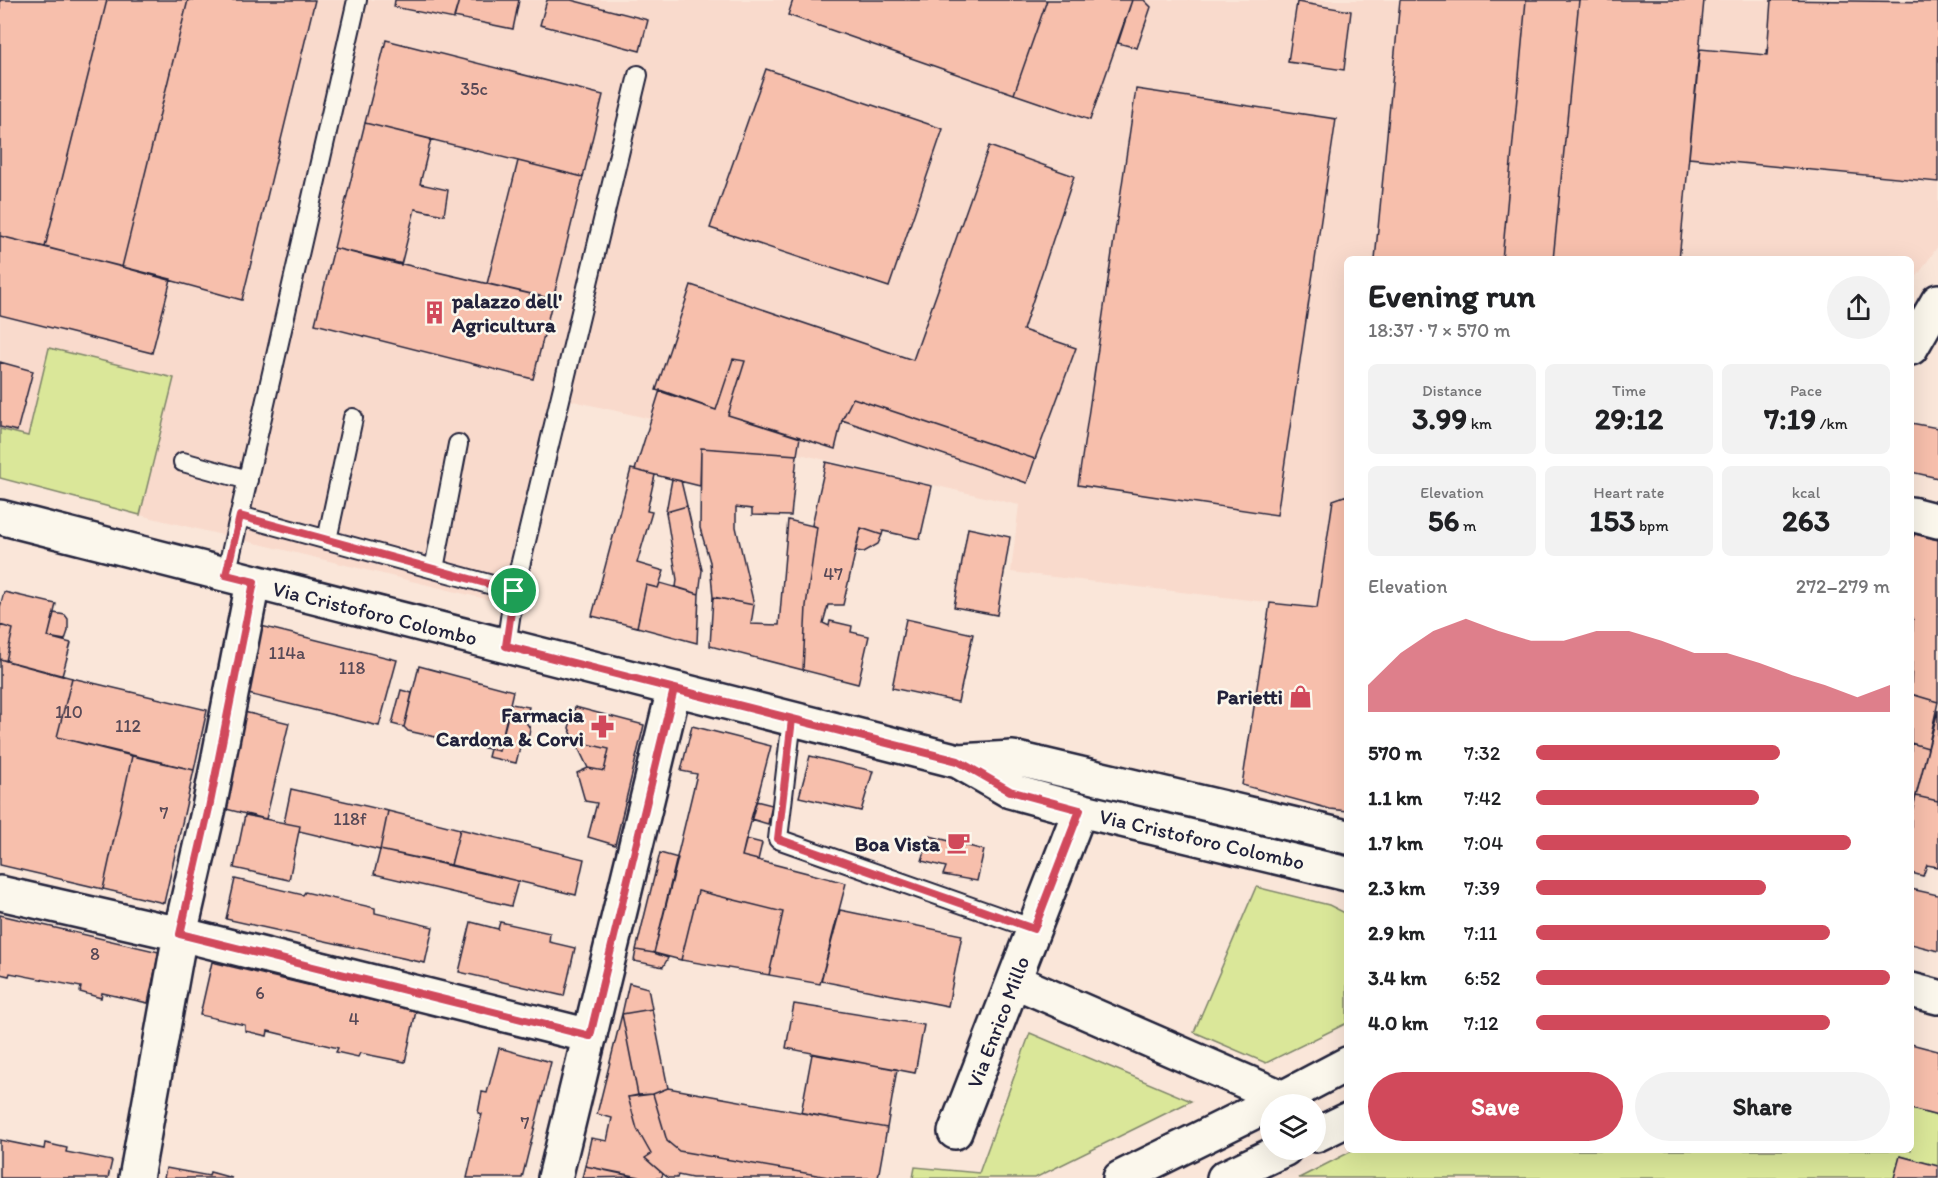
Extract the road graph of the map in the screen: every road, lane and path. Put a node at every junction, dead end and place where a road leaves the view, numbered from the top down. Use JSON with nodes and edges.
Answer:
{"nodes":[{"id":1,"x":357,"y":0,"type":"edge"},
{"id":2,"x":638,"y":75,"type":"dead end"},
{"id":3,"x":1938,"y":301,"type":"edge"},
{"id":4,"x":1914,"y":343,"type":"edge"},
{"id":5,"x":353,"y":418,"type":"dead end"},
{"id":6,"x":458,"y":444,"type":"dead end"},
{"id":7,"x":183,"y":462,"type":"dead end"},
{"id":8,"x":248,"y":480,"type":"junction"},
{"id":9,"x":1914,"y":515,"type":"edge"},
{"id":10,"x":240,"y":516,"type":"junction"},
{"id":11,"x":0,"y":517,"type":"edge"},
{"id":12,"x":1938,"y":521,"type":"edge"},
{"id":13,"x":327,"y":540,"type":"junction"},
{"id":14,"x":434,"y":569,"type":"junction"},
{"id":15,"x":240,"y":578,"type":"junction"},
{"id":16,"x":514,"y":591,"type":"junction"},
{"id":17,"x":506,"y":646,"type":"junction"},
{"id":18,"x":674,"y":689,"type":"junction"},
{"id":19,"x":792,"y":719,"type":"junction"},
{"id":20,"x":958,"y":761,"type":"junction"},
{"id":21,"x":1080,"y":810,"type":"junction"},
{"id":22,"x":1344,"y":836,"type":"edge"},
{"id":23,"x":1344,"y":873,"type":"edge"},
{"id":24,"x":0,"y":893,"type":"edge"},
{"id":25,"x":1034,"y":929,"type":"junction"},
{"id":26,"x":180,"y":934,"type":"junction"},
{"id":27,"x":1014,"y":981,"type":"junction"},
{"id":28,"x":1914,"y":991,"type":"edge"},
{"id":29,"x":1938,"y":997,"type":"edge"},
{"id":30,"x":590,"y":1036,"type":"junction"},
{"id":31,"x":1344,"y":1066,"type":"edge"},
{"id":32,"x":1290,"y":1094,"type":"edge"},
{"id":33,"x":1260,"y":1095,"type":"edge"},
{"id":34,"x":1260,"y":1109,"type":"edge"},
{"id":35,"x":1344,"y":1121,"type":"edge"},
{"id":36,"x":1326,"y":1130,"type":"edge"},
{"id":37,"x":955,"y":1132,"type":"dead end"},
{"id":38,"x":1262,"y":1160,"type":"edge"},
{"id":39,"x":136,"y":1178,"type":"edge"},
{"id":40,"x":555,"y":1178,"type":"edge"},
{"id":41,"x":1120,"y":1178,"type":"edge"},
{"id":42,"x":1224,"y":1178,"type":"edge"}],
"edges":[{"from":1,"to":8,"type":"lane"},
{"from":2,"to":16,"type":"lane"},
{"from":3,"to":4,"type":"street"},
{"from":5,"to":13,"type":"lane"},
{"from":6,"to":14,"type":"lane"},
{"from":7,"to":8,"type":"lane"},
{"from":8,"to":10,"type":"lane"},
{"from":9,"to":12,"type":"street"},
{"from":10,"to":13,"type":"lane"},
{"from":10,"to":15,"type":"lane"},
{"from":11,"to":15,"type":"street","name":"Via Cristoforo Colombo"},
{"from":13,"to":14,"type":"lane"},
{"from":14,"to":16,"type":"lane"},
{"from":15,"to":17,"type":"street","name":"Via Cristoforo Colombo"},
{"from":15,"to":26,"type":"street"},
{"from":16,"to":17,"type":"lane"},
{"from":17,"to":18,"type":"street","name":"Via Cristoforo Colombo"},
{"from":18,"to":19,"type":"street","name":"Via Cristoforo Colombo"},
{"from":18,"to":30,"type":"street"},
{"from":19,"to":20,"type":"street","name":"Via Cristoforo Colombo"},
{"from":19,"to":25,"type":"lane"},
{"from":20,"to":21,"type":"street","name":"Via Cristoforo Colombo"},
{"from":20,"to":22,"type":"street","name":"Via Cristoforo Colombo"},
{"from":21,"to":23,"type":"street","name":"Via Cristoforo Colombo"},
{"from":21,"to":25,"type":"street","name":"Via Enrico Millo"},
{"from":24,"to":26,"type":"street"},
{"from":25,"to":27,"type":"street","name":"Via Enrico Millo"},
{"from":26,"to":30,"type":"street"},
{"from":26,"to":39,"type":"street"},
{"from":27,"to":33,"type":"street"},
{"from":27,"to":37,"type":"street","name":"Via Enrico Millo"},
{"from":28,"to":29,"type":"street"},
{"from":30,"to":40,"type":"street"},
{"from":31,"to":32,"type":"street"},
{"from":34,"to":41,"type":"street"},
{"from":35,"to":36,"type":"street"},
{"from":38,"to":42,"type":"street"}]}
